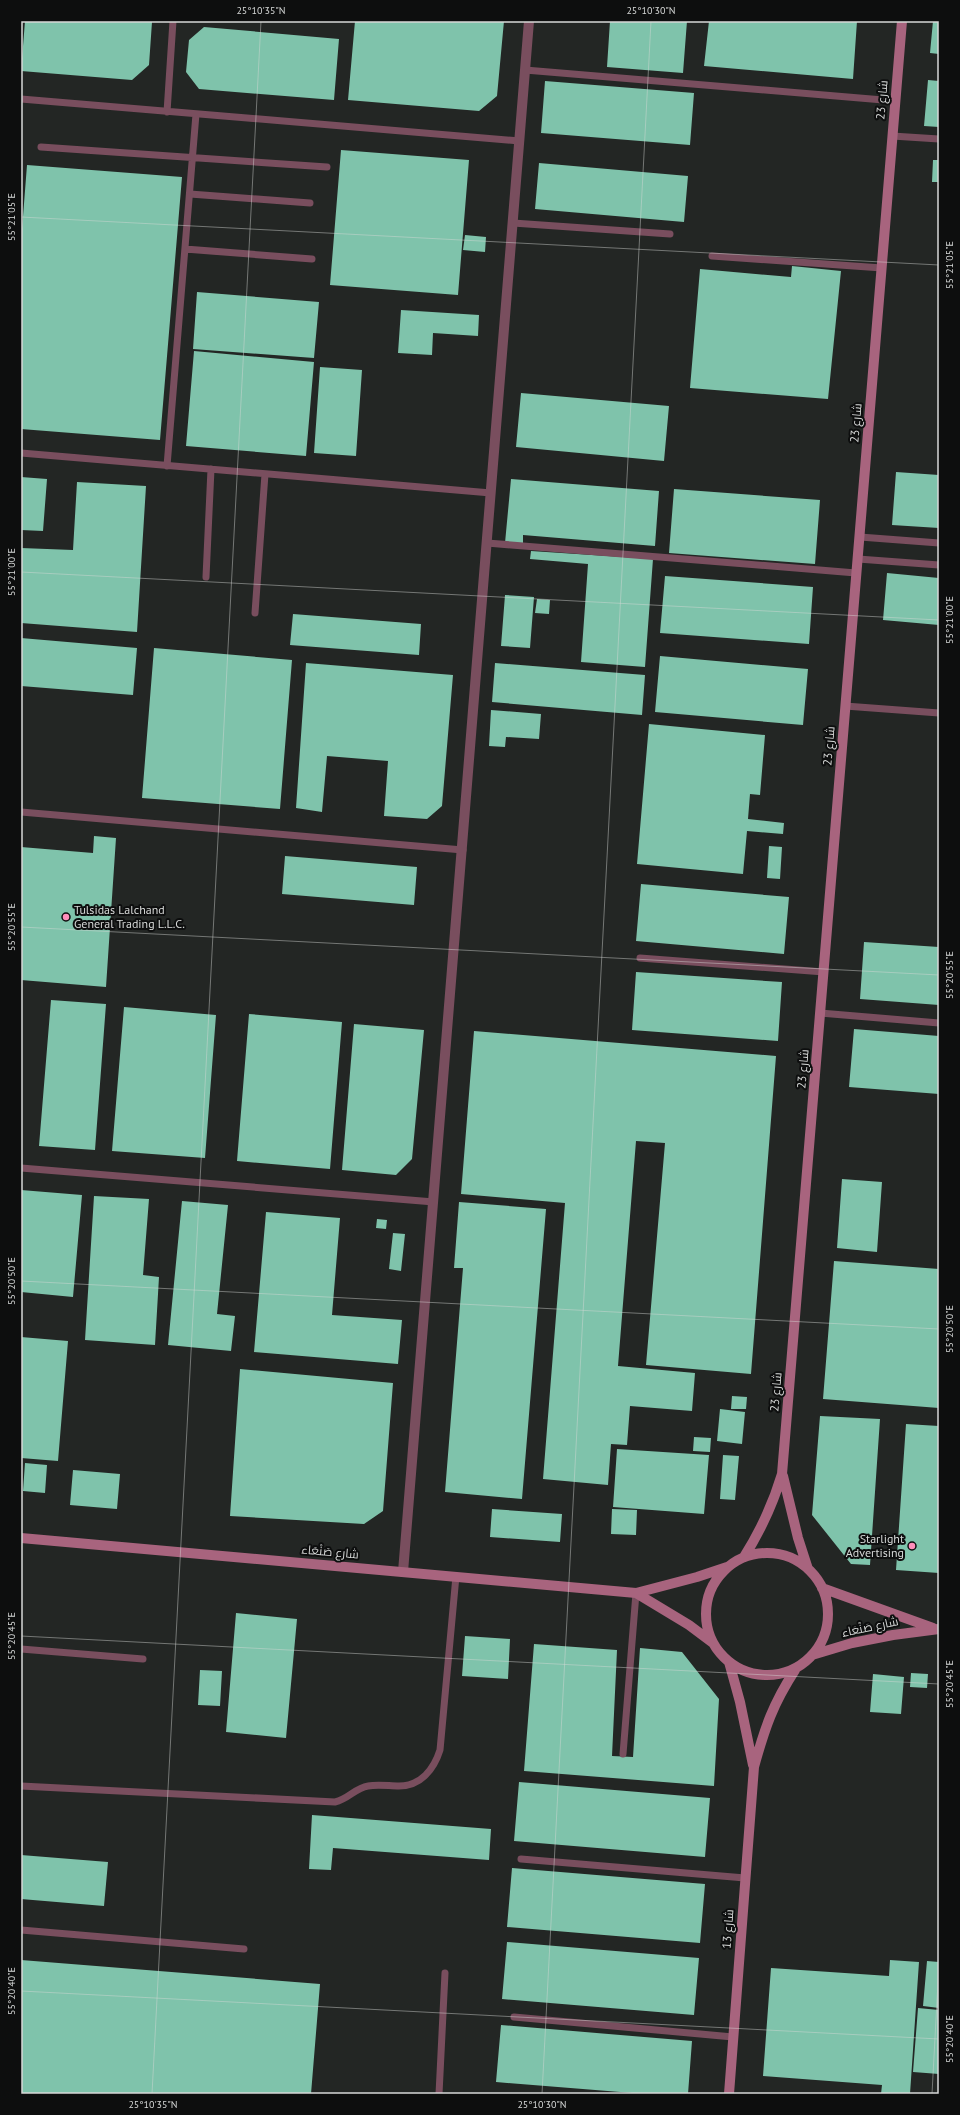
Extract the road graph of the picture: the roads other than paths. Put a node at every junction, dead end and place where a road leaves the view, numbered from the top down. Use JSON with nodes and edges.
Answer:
{"nodes":[{"id":1,"x":172,"y":21,"type":"edge"},
{"id":2,"x":529,"y":21,"type":"edge"},
{"id":3,"x":902,"y":21,"type":"edge"},
{"id":4,"x":525,"y":70,"type":"junction"},
{"id":5,"x":21,"y":99,"type":"edge"},
{"id":6,"x":896,"y":101,"type":"junction"},
{"id":7,"x":167,"y":112,"type":"junction"},
{"id":8,"x":196,"y":114,"type":"junction"},
{"id":9,"x":892,"y":136,"type":"junction"},
{"id":10,"x":939,"y":139,"type":"edge"},
{"id":11,"x":520,"y":141,"type":"junction"},
{"id":12,"x":42,"y":147,"type":"dead end"},
{"id":13,"x":193,"y":157,"type":"junction"},
{"id":14,"x":327,"y":167,"type":"dead end"},
{"id":15,"x":190,"y":194,"type":"junction"},
{"id":16,"x":310,"y":203,"type":"dead end"},
{"id":17,"x":513,"y":223,"type":"junction"},
{"id":18,"x":670,"y":234,"type":"dead end"},
{"id":19,"x":185,"y":249,"type":"junction"},
{"id":20,"x":712,"y":256,"type":"dead end"},
{"id":21,"x":312,"y":259,"type":"dead end"},
{"id":22,"x":882,"y":268,"type":"junction"},
{"id":23,"x":21,"y":453,"type":"edge"},
{"id":24,"x":166,"y":466,"type":"junction"},
{"id":25,"x":211,"y":469,"type":"junction"},
{"id":26,"x":265,"y":474,"type":"junction"},
{"id":27,"x":491,"y":493,"type":"junction"},
{"id":28,"x":860,"y":537,"type":"junction"},
{"id":29,"x":487,"y":543,"type":"junction"},
{"id":30,"x":939,"y":544,"type":"edge"},
{"id":31,"x":858,"y":559,"type":"junction"},
{"id":32,"x":939,"y":566,"type":"edge"},
{"id":33,"x":856,"y":573,"type":"junction"},
{"id":34,"x":206,"y":577,"type":"dead end"},
{"id":35,"x":255,"y":613,"type":"dead end"},
{"id":36,"x":845,"y":706,"type":"junction"},
{"id":37,"x":939,"y":713,"type":"edge"},
{"id":38,"x":21,"y":812,"type":"edge"},
{"id":39,"x":463,"y":850,"type":"junction"},
{"id":40,"x":640,"y":958,"type":"dead end"},
{"id":41,"x":824,"y":972,"type":"junction"},
{"id":42,"x":820,"y":1013,"type":"junction"},
{"id":43,"x":939,"y":1023,"type":"edge"},
{"id":44,"x":21,"y":1168,"type":"edge"},
{"id":45,"x":434,"y":1202,"type":"junction"},
{"id":46,"x":782,"y":1474,"type":"junction"},
{"id":47,"x":21,"y":1538,"type":"edge"},
{"id":48,"x":744,"y":1557,"type":"junction"},
{"id":49,"x":727,"y":1567,"type":"junction"},
{"id":50,"x":808,"y":1569,"type":"junction"},
{"id":51,"x":403,"y":1572,"type":"junction"},
{"id":52,"x":456,"y":1576,"type":"junction"},
{"id":53,"x":822,"y":1588,"type":"junction"},
{"id":54,"x":636,"y":1593,"type":"junction"},
{"id":55,"x":937,"y":1629,"type":"edge"},
{"id":56,"x":714,"y":1644,"type":"junction"},
{"id":57,"x":21,"y":1649,"type":"edge"},
{"id":58,"x":812,"y":1655,"type":"junction"},
{"id":59,"x":143,"y":1659,"type":"dead end"},
{"id":60,"x":729,"y":1662,"type":"junction"},
{"id":61,"x":795,"y":1670,"type":"junction"},
{"id":62,"x":623,"y":1754,"type":"dead end"},
{"id":63,"x":754,"y":1767,"type":"junction"},
{"id":64,"x":21,"y":1786,"type":"edge"},
{"id":65,"x":521,"y":1859,"type":"dead end"},
{"id":66,"x":745,"y":1878,"type":"junction"},
{"id":67,"x":21,"y":1930,"type":"edge"},
{"id":68,"x":244,"y":1949,"type":"dead end"},
{"id":69,"x":444,"y":1974,"type":"dead end"},
{"id":70,"x":514,"y":2018,"type":"dead end"},
{"id":71,"x":733,"y":2037,"type":"junction"},
{"id":72,"x":439,"y":2094,"type":"edge"},
{"id":73,"x":729,"y":2094,"type":"edge"}],
"edges":[{"from":1,"to":7,"type":"lane"},
{"from":2,"to":4,"type":"street"},
{"from":3,"to":6,"type":"street","name":"شارع 23"},
{"from":4,"to":6,"type":"lane"},
{"from":4,"to":11,"type":"street"},
{"from":5,"to":7,"type":"lane"},
{"from":6,"to":9,"type":"street","name":"شارع 23"},
{"from":7,"to":8,"type":"lane"},
{"from":8,"to":11,"type":"lane"},
{"from":8,"to":13,"type":"lane"},
{"from":9,"to":10,"type":"lane"},
{"from":9,"to":22,"type":"street","name":"شارع 23"},
{"from":11,"to":17,"type":"street"},
{"from":12,"to":13,"type":"lane"},
{"from":13,"to":14,"type":"lane"},
{"from":13,"to":15,"type":"lane"},
{"from":15,"to":16,"type":"lane"},
{"from":15,"to":19,"type":"lane"},
{"from":17,"to":18,"type":"lane"},
{"from":17,"to":27,"type":"street"},
{"from":19,"to":21,"type":"lane"},
{"from":19,"to":24,"type":"lane"},
{"from":20,"to":22,"type":"lane"},
{"from":22,"to":28,"type":"street","name":"شارع 23"},
{"from":23,"to":24,"type":"lane"},
{"from":24,"to":25,"type":"lane"},
{"from":25,"to":26,"type":"lane"},
{"from":25,"to":34,"type":"lane"},
{"from":26,"to":27,"type":"lane"},
{"from":26,"to":35,"type":"lane"},
{"from":27,"to":29,"type":"street"},
{"from":28,"to":30,"type":"lane"},
{"from":28,"to":31,"type":"street","name":"شارع 23"},
{"from":29,"to":33,"type":"lane"},
{"from":29,"to":39,"type":"street"},
{"from":31,"to":32,"type":"lane"},
{"from":31,"to":33,"type":"street","name":"شارع 23"},
{"from":33,"to":36,"type":"street","name":"شارع 23"},
{"from":36,"to":37,"type":"lane"},
{"from":36,"to":41,"type":"street","name":"شارع 23"},
{"from":38,"to":39,"type":"lane"},
{"from":39,"to":45,"type":"street"},
{"from":40,"to":41,"type":"lane"},
{"from":41,"to":42,"type":"street","name":"شارع 23"},
{"from":42,"to":43,"type":"lane"},
{"from":42,"to":46,"type":"street","name":"شارع 23"},
{"from":44,"to":45,"type":"lane"},
{"from":45,"to":51,"type":"street"},
{"from":46,"to":48,"type":"street","name":"شارع 23"},
{"from":46,"to":50,"type":"street","name":"شارع 23"},
{"from":47,"to":51,"type":"street","name":"شارع صَنْعَاء"},
{"from":48,"to":49,"type":"street"},
{"from":48,"to":50,"type":"street"},
{"from":49,"to":54,"type":"street","name":"شارع صَنْعَاء"},
{"from":49,"to":56,"type":"street"},
{"from":50,"to":53,"type":"street"},
{"from":51,"to":52,"type":"street","name":"شارع صَنْعَاء"},
{"from":52,"to":54,"type":"street","name":"شارع صَنْعَاء"},
{"from":52,"to":64,"type":"lane"},
{"from":53,"to":55,"type":"street","name":"شارع صَنْعَاء"},
{"from":53,"to":58,"type":"street"},
{"from":54,"to":56,"type":"street","name":"شارع صَنْعَاء"},
{"from":54,"to":62,"type":"lane"},
{"from":55,"to":58,"type":"street","name":"شارع صَنْعَاء"},
{"from":56,"to":60,"type":"street"},
{"from":57,"to":59,"type":"lane"},
{"from":58,"to":61,"type":"street"},
{"from":60,"to":61,"type":"street"},
{"from":60,"to":63,"type":"street","name":"شارع 13"},
{"from":61,"to":63,"type":"street","name":"شارع 13"},
{"from":63,"to":66,"type":"street","name":"شارع 13"},
{"from":65,"to":66,"type":"lane"},
{"from":66,"to":71,"type":"street","name":"شارع 13"},
{"from":67,"to":68,"type":"lane"},
{"from":69,"to":72,"type":"lane"},
{"from":70,"to":71,"type":"lane"},
{"from":71,"to":73,"type":"street","name":"شارع 13"}]}
